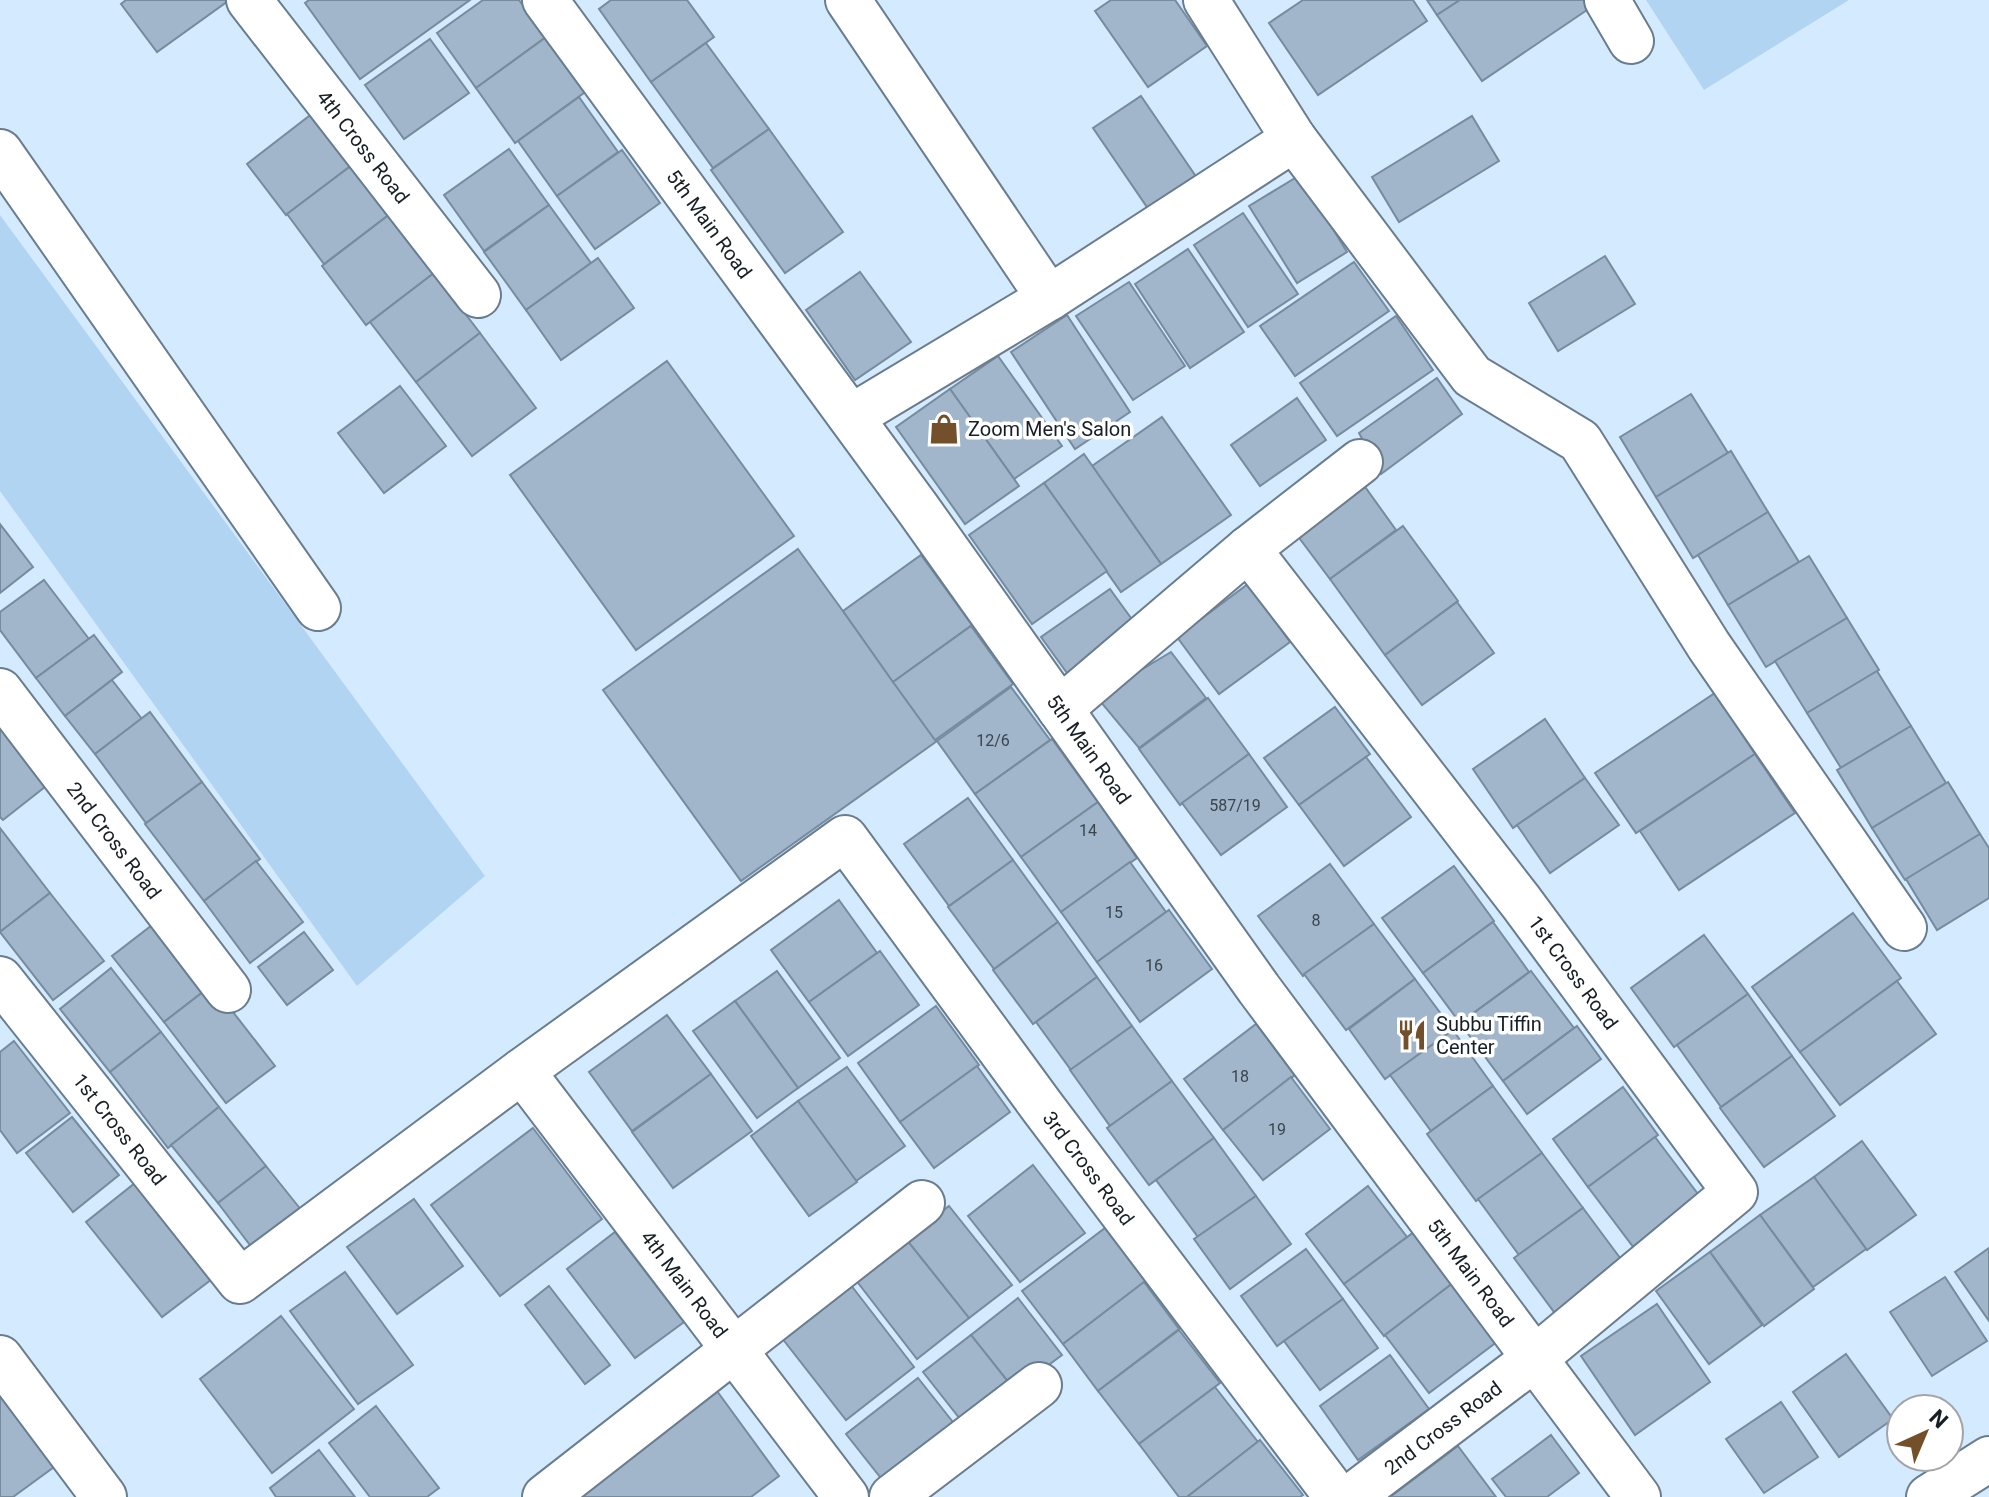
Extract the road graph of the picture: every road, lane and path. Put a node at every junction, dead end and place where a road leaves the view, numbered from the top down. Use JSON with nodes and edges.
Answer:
{"nodes":[{"id":1,"x":249,"y":0,"type":"edge"},
{"id":2,"x":545,"y":0,"type":"edge"},
{"id":3,"x":848,"y":0,"type":"edge"},
{"id":4,"x":1206,"y":0,"type":"edge"},
{"id":5,"x":1607,"y":0,"type":"edge"},
{"id":6,"x":1631,"y":41,"type":"dead end"},
{"id":7,"x":1294,"y":139,"type":"junction"},
{"id":8,"x":0,"y":152,"type":"edge"},
{"id":9,"x":478,"y":295,"type":"dead end"},
{"id":10,"x":1049,"y":298,"type":"junction"},
{"id":11,"x":851,"y":417,"type":"junction"},
{"id":12,"x":1360,"y":462,"type":"dead end"},
{"id":13,"x":1248,"y":549,"type":"junction"},
{"id":14,"x":318,"y":608,"type":"dead end"},
{"id":15,"x":0,"y":691,"type":"edge"},
{"id":16,"x":1060,"y":709,"type":"junction"},
{"id":17,"x":1904,"y":928,"type":"dead end"},
{"id":18,"x":0,"y":979,"type":"edge"},
{"id":19,"x":228,"y":990,"type":"dead end"},
{"id":20,"x":522,"y":1071,"type":"junction"},
{"id":21,"x":922,"y":1203,"type":"dead end"},
{"id":22,"x":735,"y":1349,"type":"junction"},
{"id":23,"x":0,"y":1358,"type":"edge"},
{"id":24,"x":1535,"y":1358,"type":"junction"},
{"id":25,"x":1039,"y":1385,"type":"dead end"},
{"id":26,"x":1989,"y":1459,"type":"edge"},
{"id":27,"x":104,"y":1497,"type":"edge"},
{"id":28,"x":545,"y":1497,"type":"edge"},
{"id":29,"x":846,"y":1497,"type":"edge"},
{"id":30,"x":892,"y":1497,"type":"edge"},
{"id":31,"x":1337,"y":1497,"type":"edge"},
{"id":32,"x":1351,"y":1497,"type":"edge"},
{"id":33,"x":1638,"y":1497,"type":"edge"},
{"id":34,"x":1929,"y":1497,"type":"edge"}],
"edges":[{"from":1,"to":9,"type":"street","name":"4th Cross Road"},
{"from":2,"to":11,"type":"street","name":"5th Main Road"},
{"from":3,"to":10,"type":"street"},
{"from":4,"to":7,"type":"street"},
{"from":5,"to":6,"type":"street"},
{"from":7,"to":10,"type":"street"},
{"from":7,"to":17,"type":"street"},
{"from":8,"to":14,"type":"street"},
{"from":10,"to":11,"type":"street"},
{"from":11,"to":16,"type":"street","name":"5th Main Road"},
{"from":12,"to":13,"type":"street"},
{"from":13,"to":16,"type":"street"},
{"from":13,"to":24,"type":"street","name":"1st Cross Road"},
{"from":15,"to":19,"type":"street","name":"2nd Cross Road"},
{"from":16,"to":24,"type":"street","name":"5th Main Road"},
{"from":18,"to":20,"type":"street","name":"1st Cross Road"},
{"from":20,"to":22,"type":"street","name":"4th Main Road"},
{"from":20,"to":31,"type":"street","name":"3rd Cross Road"},
{"from":21,"to":22,"type":"street"},
{"from":22,"to":28,"type":"street"},
{"from":22,"to":29,"type":"street","name":"4th Main Road"},
{"from":23,"to":27,"type":"street"},
{"from":24,"to":32,"type":"street","name":"2nd Cross Road"},
{"from":24,"to":33,"type":"street","name":"5th Main Road"},
{"from":25,"to":30,"type":"street"},
{"from":26,"to":34,"type":"street"}]}
